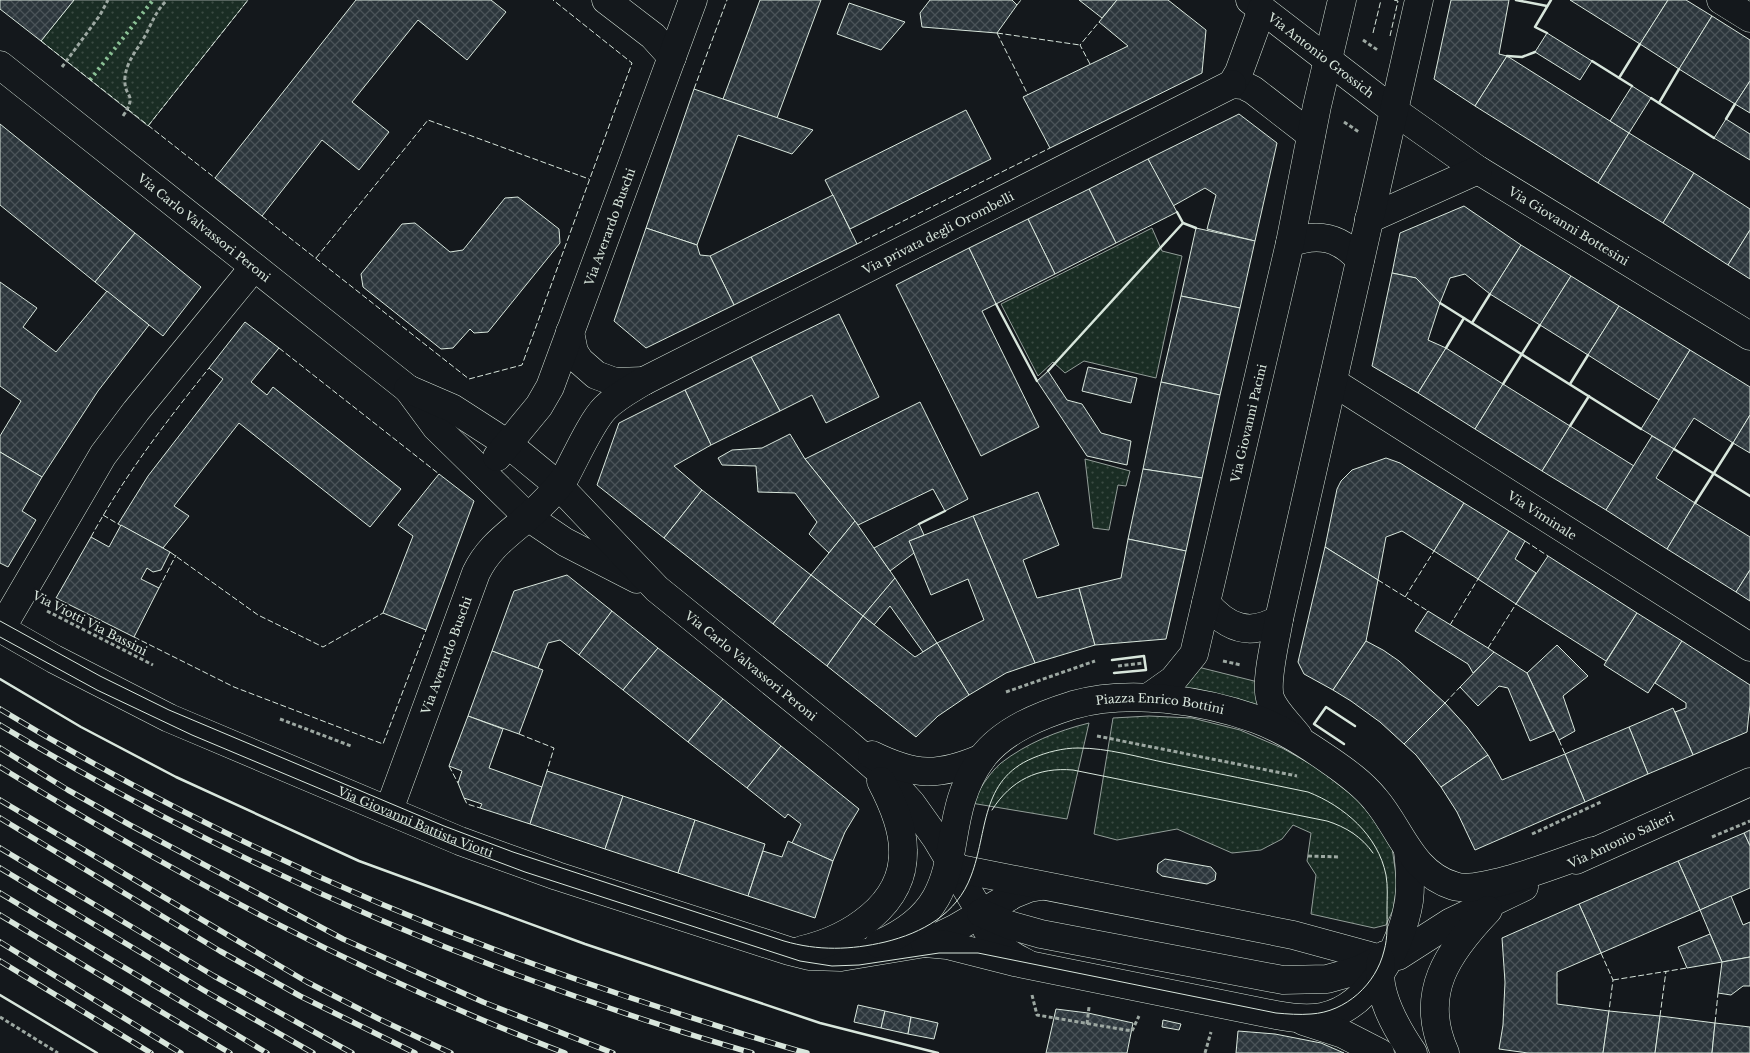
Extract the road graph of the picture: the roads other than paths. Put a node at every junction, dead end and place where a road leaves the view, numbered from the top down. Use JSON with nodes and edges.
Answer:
{"nodes":[{"id":1,"x":606,"y":0,"type":"edge"},
{"id":2,"x":693,"y":0,"type":"edge"},
{"id":3,"x":1342,"y":0,"type":"edge"},
{"id":4,"x":1419,"y":0,"type":"edge"},
{"id":5,"x":1721,"y":0,"type":"edge"},
{"id":6,"x":1256,"y":4,"type":"edge"},
{"id":7,"x":1750,"y":18,"type":"edge"},
{"id":8,"x":672,"y":57,"type":"junction"},
{"id":9,"x":1328,"y":60,"type":"junction"},
{"id":10,"x":0,"y":65,"type":"edge"},
{"id":11,"x":1232,"y":84,"type":"junction"},
{"id":12,"x":1393,"y":110,"type":"junction"},
{"id":13,"x":1311,"y":135,"type":"junction"},
{"id":14,"x":1478,"y":170,"type":"junction"},
{"id":15,"x":1369,"y":219,"type":"junction"},
{"id":16,"x":1290,"y":242,"type":"junction"},
{"id":17,"x":1360,"y":260,"type":"junction"},
{"id":18,"x":254,"y":267,"type":"junction"},
{"id":19,"x":570,"y":332,"type":"junction"},
{"id":20,"x":1750,"y":336,"type":"edge"},
{"id":21,"x":644,"y":381,"type":"junction"},
{"id":22,"x":1333,"y":382,"type":"junction"},
{"id":23,"x":408,"y":389,"type":"junction"},
{"id":24,"x":508,"y":444,"type":"junction"},
{"id":25,"x":490,"y":480,"type":"junction"},
{"id":26,"x":559,"y":486,"type":"junction"},
{"id":27,"x":528,"y":517,"type":"junction"},
{"id":28,"x":656,"y":589,"type":"junction"},
{"id":29,"x":1206,"y":603,"type":"junction"},
{"id":30,"x":1279,"y":619,"type":"junction"},
{"id":31,"x":0,"y":629,"type":"edge"},
{"id":32,"x":1750,"y":647,"type":"edge"},
{"id":33,"x":1149,"y":698,"type":"junction"},
{"id":34,"x":1302,"y":741,"type":"junction"},
{"id":35,"x":846,"y":742,"type":"junction"},
{"id":36,"x":982,"y":758,"type":"junction"},
{"id":37,"x":870,"y":762,"type":"junction"},
{"id":38,"x":1750,"y":782,"type":"edge"},
{"id":39,"x":389,"y":810,"type":"junction"},
{"id":40,"x":1408,"y":851,"type":"junction"},
{"id":41,"x":1593,"y":852,"type":"junction"},
{"id":42,"x":949,"y":861,"type":"junction"},
{"id":43,"x":1041,"y":886,"type":"junction"},
{"id":44,"x":1494,"y":902,"type":"junction"},
{"id":45,"x":981,"y":913,"type":"junction"},
{"id":46,"x":925,"y":943,"type":"junction"},
{"id":47,"x":789,"y":951,"type":"junction"},
{"id":48,"x":852,"y":956,"type":"junction"},
{"id":49,"x":1385,"y":962,"type":"junction"},
{"id":50,"x":1028,"y":975,"type":"junction"},
{"id":51,"x":1290,"y":1017,"type":"junction"},
{"id":52,"x":1380,"y":1053,"type":"edge"},
{"id":53,"x":1414,"y":1053,"type":"edge"},
{"id":54,"x":1445,"y":1053,"type":"edge"}],
"edges":[{"from":1,"to":8,"type":"street"},
{"from":2,"to":8,"type":"street","name":"Via Averardo Buschi"},
{"from":3,"to":9,"type":"street","name":"Via Giovanni Pacini"},
{"from":4,"to":12,"type":"street"},
{"from":5,"to":7,"type":"street"},
{"from":6,"to":9,"type":"street","name":"Via Antonio Grossich"},
{"from":6,"to":11,"type":"street"},
{"from":8,"to":19,"type":"street","name":"Via Averardo Buschi"},
{"from":9,"to":12,"type":"street","name":"Via Antonio Grossich"},
{"from":9,"to":13,"type":"street","name":"Via Giovanni Pacini"},
{"from":10,"to":18,"type":"street","name":"Via Carlo Valvassori Peroni"},
{"from":11,"to":13,"type":"street"},
{"from":11,"to":21,"type":"street","name":"Via privata degli Orombelli"},
{"from":12,"to":14,"type":"street","name":"Via Giovanni Bottesini"},
{"from":12,"to":15,"type":"street"},
{"from":13,"to":16,"type":"street","name":"Via Giovanni Pacini"},
{"from":14,"to":15,"type":"street"},
{"from":14,"to":20,"type":"street","name":"Via Giovanni Bottesini"},
{"from":15,"to":17,"type":"street"},
{"from":16,"to":17,"type":"street"},
{"from":16,"to":29,"type":"street","name":"Via Giovanni Pacini"},
{"from":17,"to":22,"type":"street"},
{"from":18,"to":23,"type":"street","name":"Via Carlo Valvassori Peroni"},
{"from":18,"to":31,"type":"street"},
{"from":19,"to":21,"type":"street","name":"Via privata degli Orombelli"},
{"from":19,"to":24,"type":"street","name":"Via Averardo Buschi"},
{"from":21,"to":26,"type":"street","name":"Via privata degli Orombelli"},
{"from":22,"to":30,"type":"street"},
{"from":22,"to":32,"type":"street","name":"Via Viminale"},
{"from":23,"to":24,"type":"street","name":"Via Carlo Valvassori Peroni"},
{"from":23,"to":25,"type":"street","name":"Via Carlo Valvassori Peroni"},
{"from":24,"to":25,"type":"street"},
{"from":24,"to":26,"type":"street","name":"Via Carlo Valvassori Peroni"},
{"from":25,"to":27,"type":"street","name":"Via Carlo Valvassori Peroni"},
{"from":26,"to":27,"type":"street"},
{"from":26,"to":28,"type":"street","name":"Via Carlo Valvassori Peroni"},
{"from":27,"to":28,"type":"street","name":"Via Carlo Valvassori Peroni"},
{"from":27,"to":39,"type":"street","name":"Via Averardo Buschi"},
{"from":28,"to":35,"type":"street","name":"Via Carlo Valvassori Peroni"},
{"from":29,"to":30,"type":"street"},
{"from":29,"to":33,"type":"street","name":"Via Giovanni Pacini"},
{"from":30,"to":34,"type":"street"},
{"from":31,"to":39,"type":"street","name":"Via Giovanni Battista Viotti"},
{"from":33,"to":34,"type":"street","name":"Piazza Enrico Bottini"},
{"from":33,"to":36,"type":"street","name":"Piazza Enrico Bottini"},
{"from":34,"to":40,"type":"street","name":"Piazza Enrico Bottini"},
{"from":35,"to":36,"type":"street","name":"Via Carlo Valvassori Peroni"},
{"from":35,"to":37,"type":"street","name":"Via Carlo Valvassori Peroni"},
{"from":36,"to":42,"type":"street","name":"Piazza Enrico Bottini"},
{"from":37,"to":42,"type":"street","name":"Via Carlo Valvassori Peroni"},
{"from":37,"to":47,"type":"street"},
{"from":38,"to":41,"type":"street","name":"Via Antonio Salieri"},
{"from":39,"to":47,"type":"street","name":"Via Giovanni Battista Viotti"},
{"from":40,"to":41,"type":"street","name":"Piazza Enrico Bottini"},
{"from":40,"to":49,"type":"street","name":"Piazza Enrico Bottini"},
{"from":41,"to":44,"type":"street","name":"Via Antonio Salieri"},
{"from":42,"to":43,"type":"street"},
{"from":42,"to":45,"type":"street"},
{"from":42,"to":48,"type":"street","name":"Piazza Enrico Bottini"},
{"from":43,"to":45,"type":"street"},
{"from":43,"to":49,"type":"street"},
{"from":44,"to":49,"type":"street"},
{"from":44,"to":54,"type":"street"},
{"from":45,"to":46,"type":"street"},
{"from":45,"to":49,"type":"street"},
{"from":45,"to":50,"type":"street"},
{"from":46,"to":48,"type":"street"},
{"from":46,"to":50,"type":"street"},
{"from":47,"to":48,"type":"street","name":"Via Giovanni Battista Viotti"},
{"from":49,"to":51,"type":"street"},
{"from":49,"to":53,"type":"street"},
{"from":50,"to":51,"type":"street"},
{"from":51,"to":52,"type":"street"}]}
